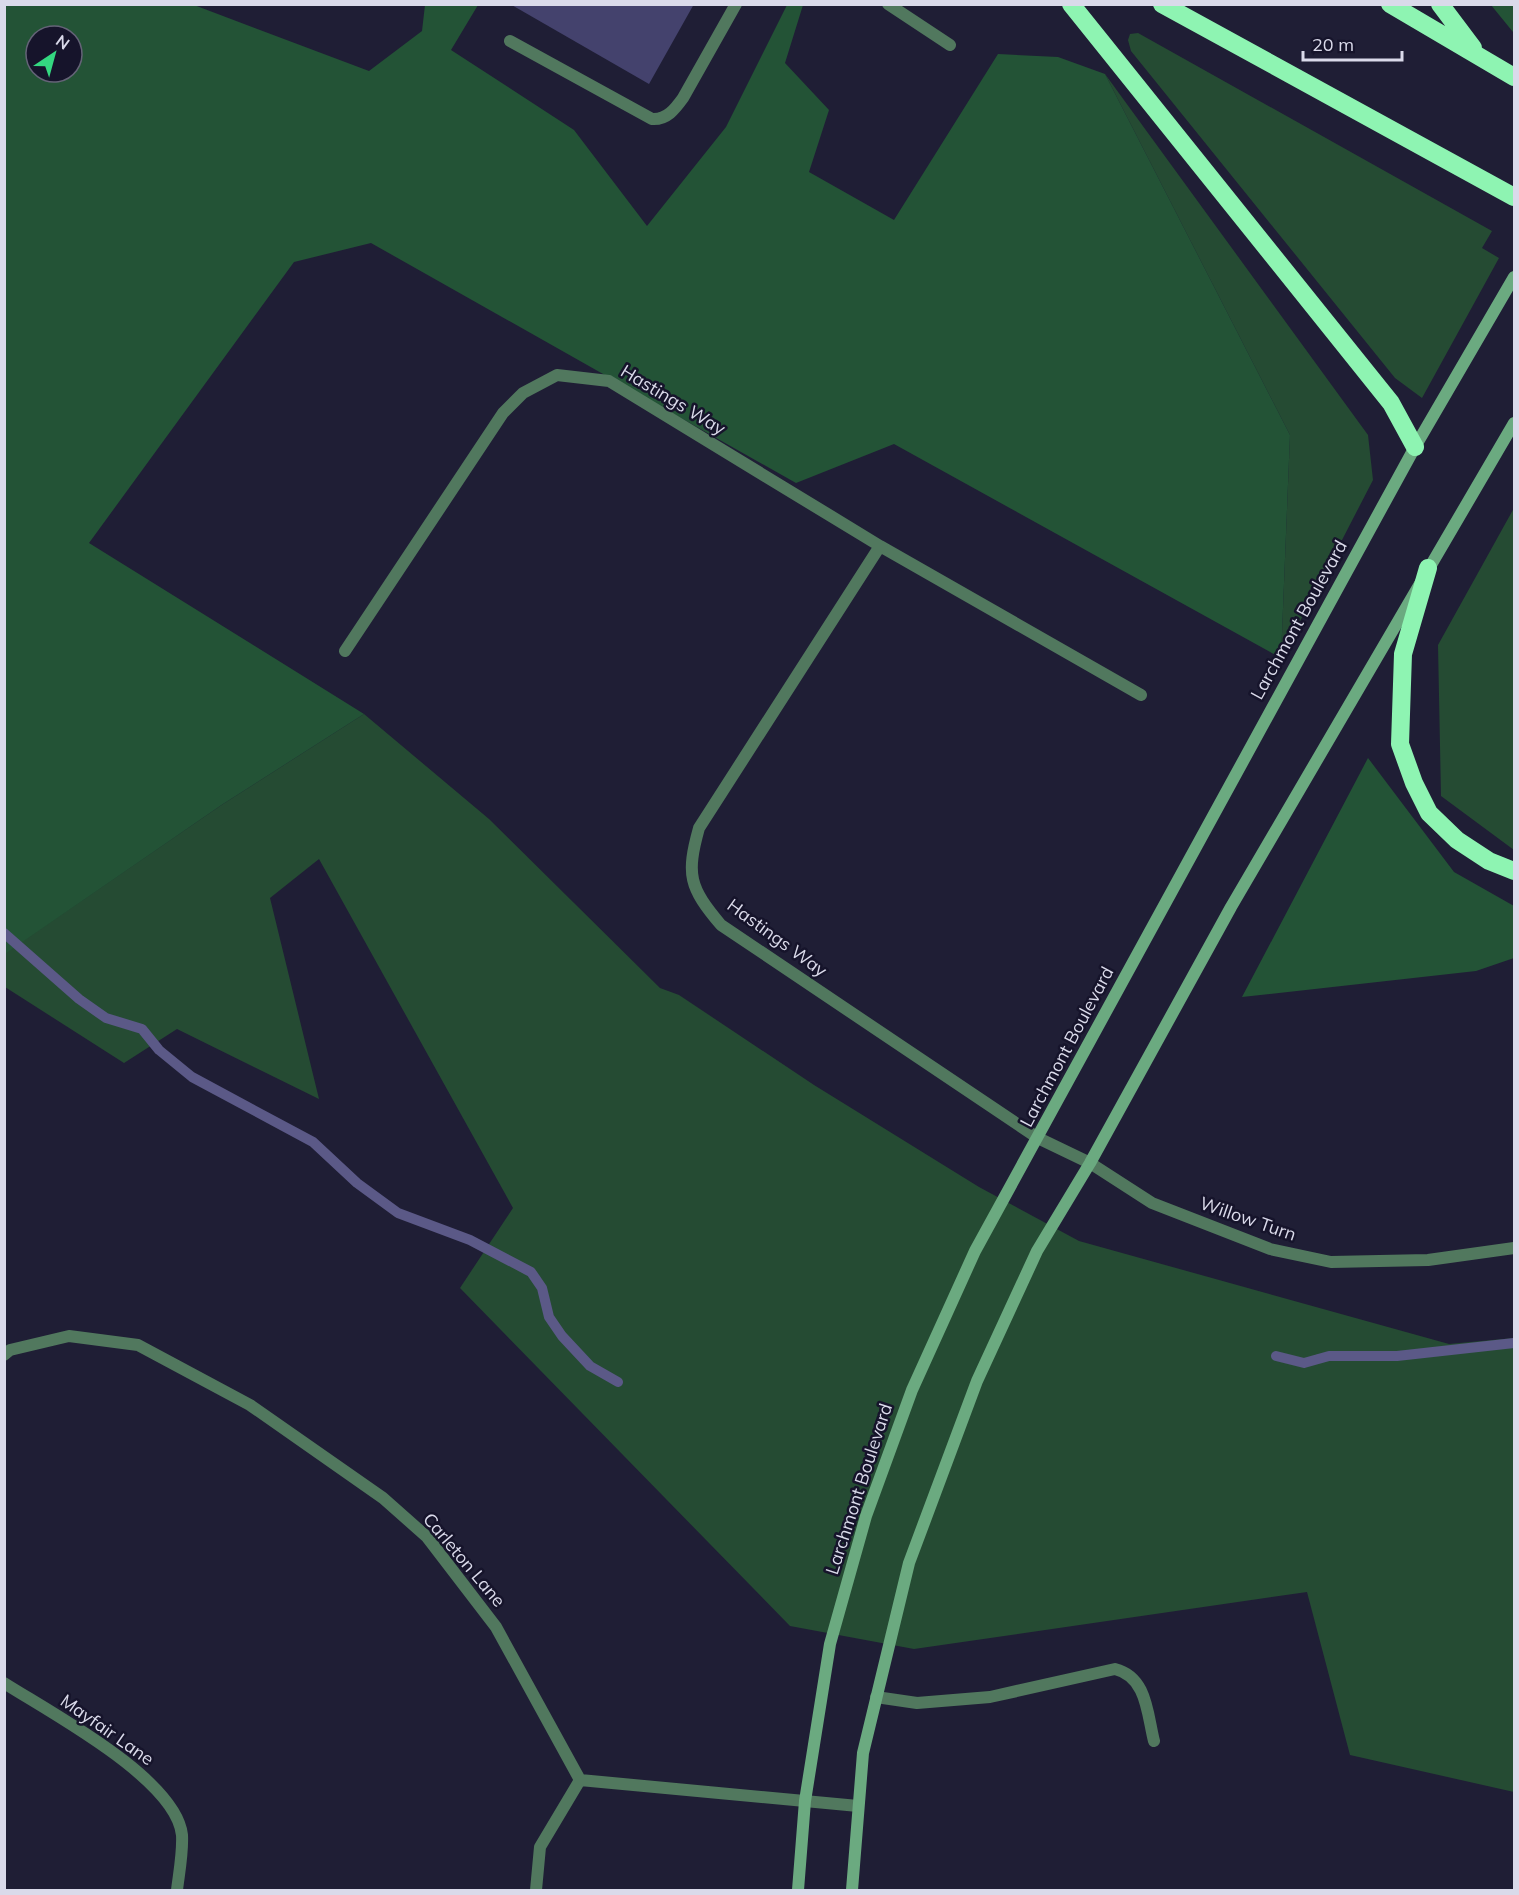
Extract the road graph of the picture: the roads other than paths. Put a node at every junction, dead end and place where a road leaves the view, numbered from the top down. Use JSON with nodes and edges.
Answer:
{"nodes":[{"id":1,"x":736,"y":4,"type":"edge"},
{"id":2,"x":888,"y":4,"type":"edge"},
{"id":3,"x":1071,"y":4,"type":"edge"},
{"id":4,"x":1162,"y":4,"type":"edge"},
{"id":5,"x":1390,"y":4,"type":"edge"},
{"id":6,"x":1440,"y":4,"type":"edge"},
{"id":7,"x":510,"y":41,"type":"dead end"},
{"id":8,"x":950,"y":45,"type":"dead end"},
{"id":9,"x":1480,"y":57,"type":"junction"},
{"id":10,"x":1515,"y":77,"type":"edge"},
{"id":11,"x":1515,"y":197,"type":"edge"},
{"id":12,"x":1515,"y":277,"type":"edge"},
{"id":13,"x":1515,"y":423,"type":"edge"},
{"id":14,"x":1415,"y":447,"type":"junction"},
{"id":15,"x":880,"y":546,"type":"junction"},
{"id":16,"x":1428,"y":568,"type":"junction"},
{"id":17,"x":345,"y":651,"type":"dead end"},
{"id":18,"x":1141,"y":695,"type":"dead end"},
{"id":19,"x":1515,"y":871,"type":"edge"},
{"id":20,"x":1038,"y":1138,"type":"junction"},
{"id":21,"x":1090,"y":1163,"type":"junction"},
{"id":22,"x":1515,"y":1248,"type":"edge"},
{"id":23,"x":6,"y":1349,"type":"edge"},
{"id":24,"x":4,"y":1683,"type":"edge"},
{"id":25,"x":876,"y":1697,"type":"junction"},
{"id":26,"x":1154,"y":1741,"type":"dead end"},
{"id":27,"x":580,"y":1780,"type":"junction"},
{"id":28,"x":805,"y":1801,"type":"junction"},
{"id":29,"x":858,"y":1806,"type":"junction"},
{"id":30,"x":177,"y":1890,"type":"edge"},
{"id":31,"x":536,"y":1890,"type":"edge"},
{"id":32,"x":798,"y":1890,"type":"edge"},
{"id":33,"x":852,"y":1890,"type":"edge"}],
"edges":[{"from":1,"to":7,"type":"street"},
{"from":2,"to":8,"type":"street"},
{"from":3,"to":14,"type":"highway"},
{"from":4,"to":11,"type":"highway"},
{"from":5,"to":9,"type":"highway"},
{"from":6,"to":9,"type":"highway"},
{"from":9,"to":10,"type":"highway"},
{"from":12,"to":14,"type":"street","name":"Larchmont Boulevard"},
{"from":13,"to":16,"type":"street"},
{"from":14,"to":20,"type":"street","name":"Larchmont Boulevard"},
{"from":15,"to":17,"type":"street","name":"Hastings Way"},
{"from":15,"to":18,"type":"street","name":"Hastings Way"},
{"from":15,"to":20,"type":"street","name":"Hastings Way"},
{"from":16,"to":19,"type":"highway"},
{"from":16,"to":21,"type":"street"},
{"from":20,"to":21,"type":"street","name":"Hastings Way"},
{"from":20,"to":28,"type":"street","name":"Larchmont Boulevard"},
{"from":21,"to":22,"type":"street","name":"Willow Turn"},
{"from":21,"to":25,"type":"street"},
{"from":23,"to":27,"type":"street","name":"Carleton Lane"},
{"from":24,"to":30,"type":"street","name":"Mayfair Lane"},
{"from":25,"to":26,"type":"street"},
{"from":25,"to":29,"type":"street"},
{"from":27,"to":28,"type":"street"},
{"from":27,"to":31,"type":"street"},
{"from":28,"to":29,"type":"street"},
{"from":28,"to":32,"type":"street","name":"Larchmont Boulevard"},
{"from":29,"to":33,"type":"street"}]}
